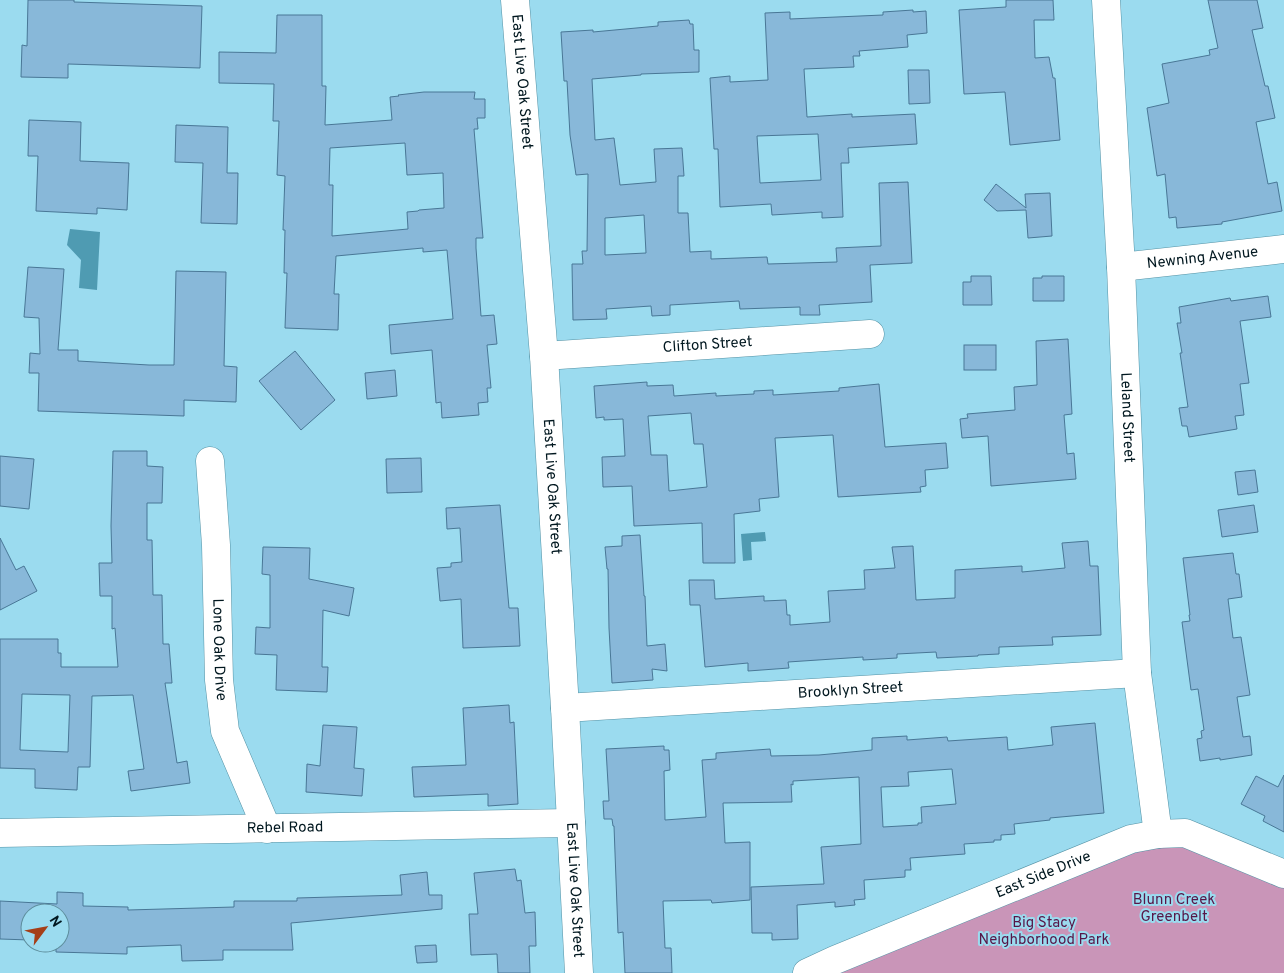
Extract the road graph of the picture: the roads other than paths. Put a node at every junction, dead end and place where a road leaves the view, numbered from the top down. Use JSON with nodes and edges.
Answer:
{"nodes":[{"id":1,"x":515,"y":0,"type":"edge"},
{"id":2,"x":1106,"y":0,"type":"edge"},
{"id":3,"x":1284,"y":249,"type":"edge"},
{"id":4,"x":1121,"y":267,"type":"junction"},
{"id":5,"x":870,"y":334,"type":"dead end"},
{"id":6,"x":544,"y":356,"type":"junction"},
{"id":7,"x":210,"y":461,"type":"dead end"},
{"id":8,"x":1137,"y":674,"type":"junction"},
{"id":9,"x":565,"y":708,"type":"junction"},
{"id":10,"x":571,"y":823,"type":"junction"},
{"id":11,"x":266,"y":828,"type":"junction"},
{"id":12,"x":0,"y":833,"type":"edge"},
{"id":13,"x":1158,"y":834,"type":"junction"},
{"id":14,"x":1284,"y":874,"type":"edge"},
{"id":15,"x":579,"y":973,"type":"edge"},
{"id":16,"x":807,"y":973,"type":"edge"}],
"edges":[{"from":1,"to":6,"type":"street","name":"East Live Oak Street"},
{"from":2,"to":4,"type":"street","name":"Leland Street"},
{"from":3,"to":4,"type":"street","name":"Newning Avenue"},
{"from":4,"to":8,"type":"street","name":"Leland Street"},
{"from":5,"to":6,"type":"street","name":"Clifton Street"},
{"from":6,"to":9,"type":"street","name":"East Live Oak Street"},
{"from":7,"to":11,"type":"street","name":"Lone Oak Drive"},
{"from":8,"to":9,"type":"street","name":"Brooklyn Street"},
{"from":8,"to":13,"type":"street","name":"Leland Street"},
{"from":9,"to":10,"type":"street","name":"East Live Oak Street"},
{"from":10,"to":11,"type":"street","name":"Rebel Road"},
{"from":10,"to":15,"type":"street","name":"East Live Oak Street"},
{"from":11,"to":12,"type":"street","name":"Rebel Road"},
{"from":13,"to":14,"type":"street","name":"East Side Drive"},
{"from":13,"to":16,"type":"street","name":"East Side Drive"}]}
